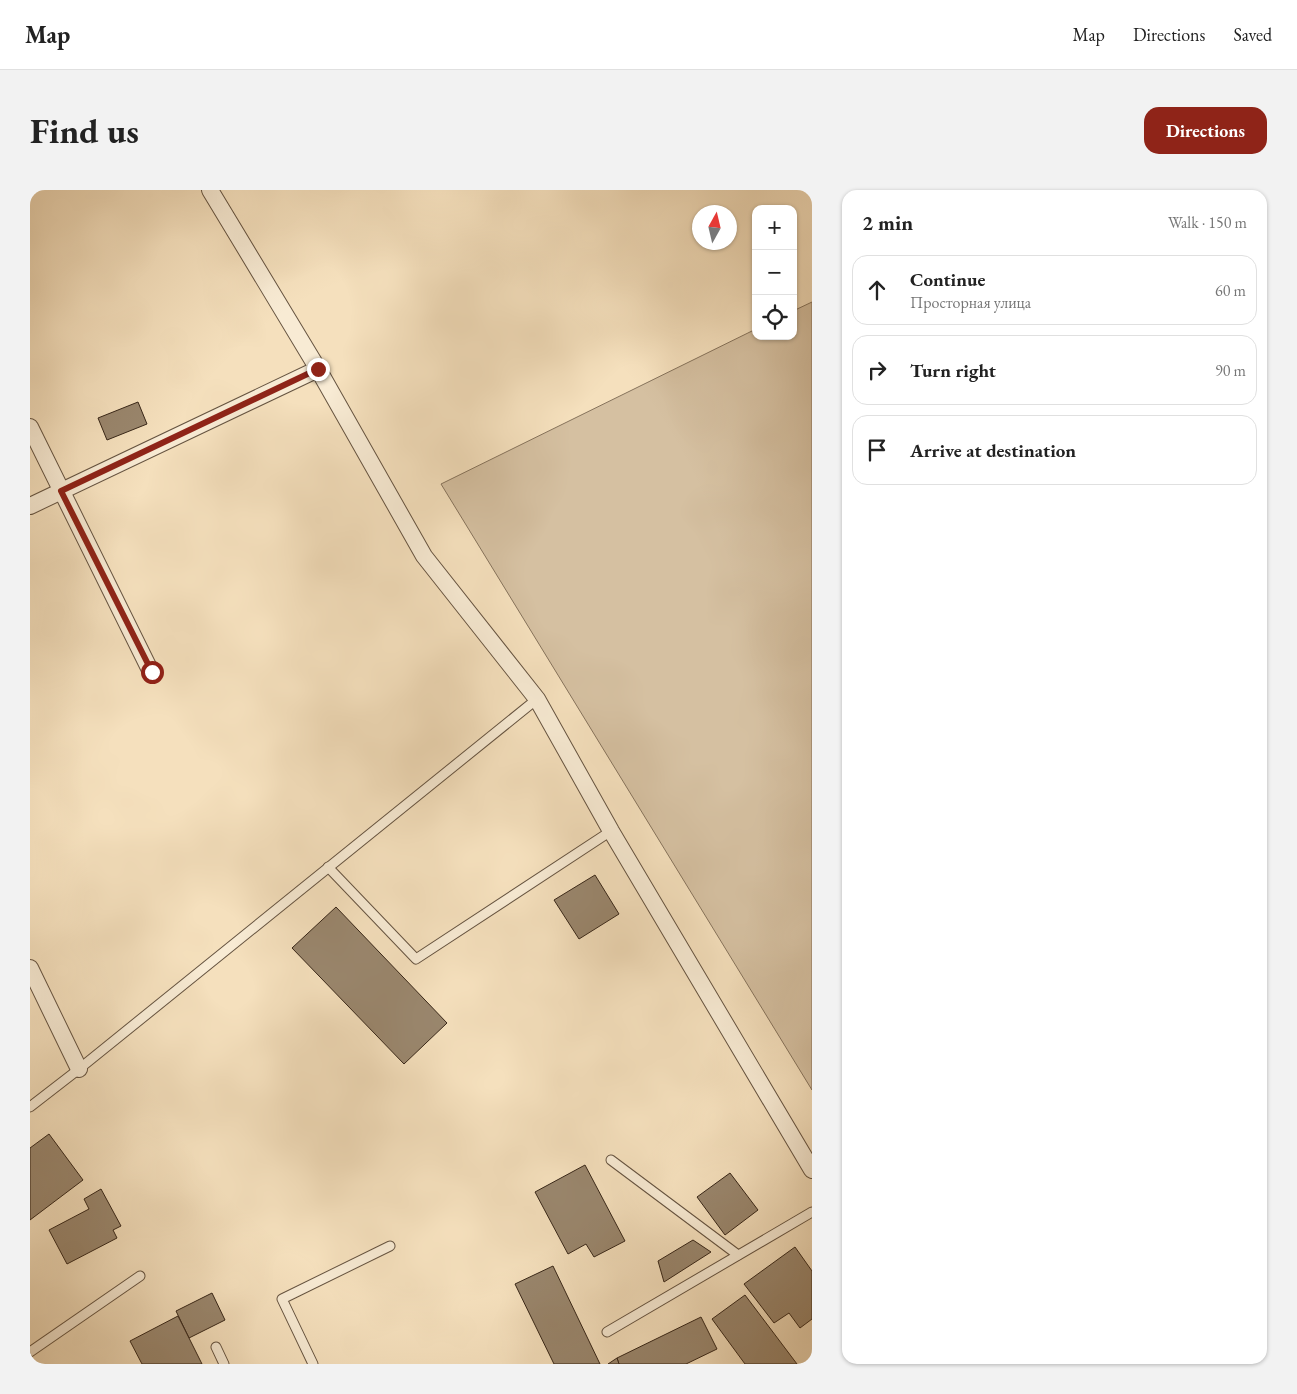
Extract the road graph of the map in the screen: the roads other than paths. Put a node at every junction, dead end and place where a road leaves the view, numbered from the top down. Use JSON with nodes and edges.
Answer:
{"nodes":[{"id":1,"x":210,"y":190,"type":"edge"},
{"id":2,"x":318,"y":369,"type":"junction"},
{"id":3,"x":30,"y":427,"type":"edge"},
{"id":4,"x":61,"y":491,"type":"junction"},
{"id":5,"x":30,"y":506,"type":"edge"},
{"id":6,"x":152,"y":672,"type":"dead end"},
{"id":7,"x":537,"y":699,"type":"junction"},
{"id":8,"x":611,"y":831,"type":"junction"},
{"id":9,"x":328,"y":867,"type":"junction"},
{"id":10,"x":30,"y":968,"type":"edge"},
{"id":11,"x":79,"y":1069,"type":"junction"},
{"id":12,"x":30,"y":1107,"type":"edge"},
{"id":13,"x":611,"y":1160,"type":"dead end"},
{"id":14,"x":812,"y":1170,"type":"edge"},
{"id":15,"x":812,"y":1212,"type":"edge"},
{"id":16,"x":390,"y":1246,"type":"dead end"},
{"id":17,"x":738,"y":1255,"type":"junction"},
{"id":18,"x":140,"y":1276,"type":"dead end"},
{"id":19,"x":607,"y":1332,"type":"dead end"},
{"id":20,"x":216,"y":1347,"type":"dead end"},
{"id":21,"x":30,"y":1352,"type":"edge"},
{"id":22,"x":224,"y":1364,"type":"edge"},
{"id":23,"x":314,"y":1364,"type":"edge"}],
"edges":[{"from":1,"to":2,"type":"street"},
{"from":2,"to":4,"type":"street"},
{"from":2,"to":7,"type":"street"},
{"from":3,"to":4,"type":"street"},
{"from":4,"to":5,"type":"street"},
{"from":4,"to":6,"type":"street"},
{"from":7,"to":8,"type":"street"},
{"from":7,"to":9,"type":"lane"},
{"from":8,"to":9,"type":"lane"},
{"from":8,"to":14,"type":"street"},
{"from":9,"to":11,"type":"lane"},
{"from":10,"to":11,"type":"street"},
{"from":11,"to":12,"type":"lane"},
{"from":13,"to":17,"type":"lane"},
{"from":15,"to":17,"type":"lane"},
{"from":16,"to":23,"type":"lane"},
{"from":17,"to":19,"type":"lane"},
{"from":18,"to":21,"type":"lane"},
{"from":20,"to":22,"type":"lane"}]}
